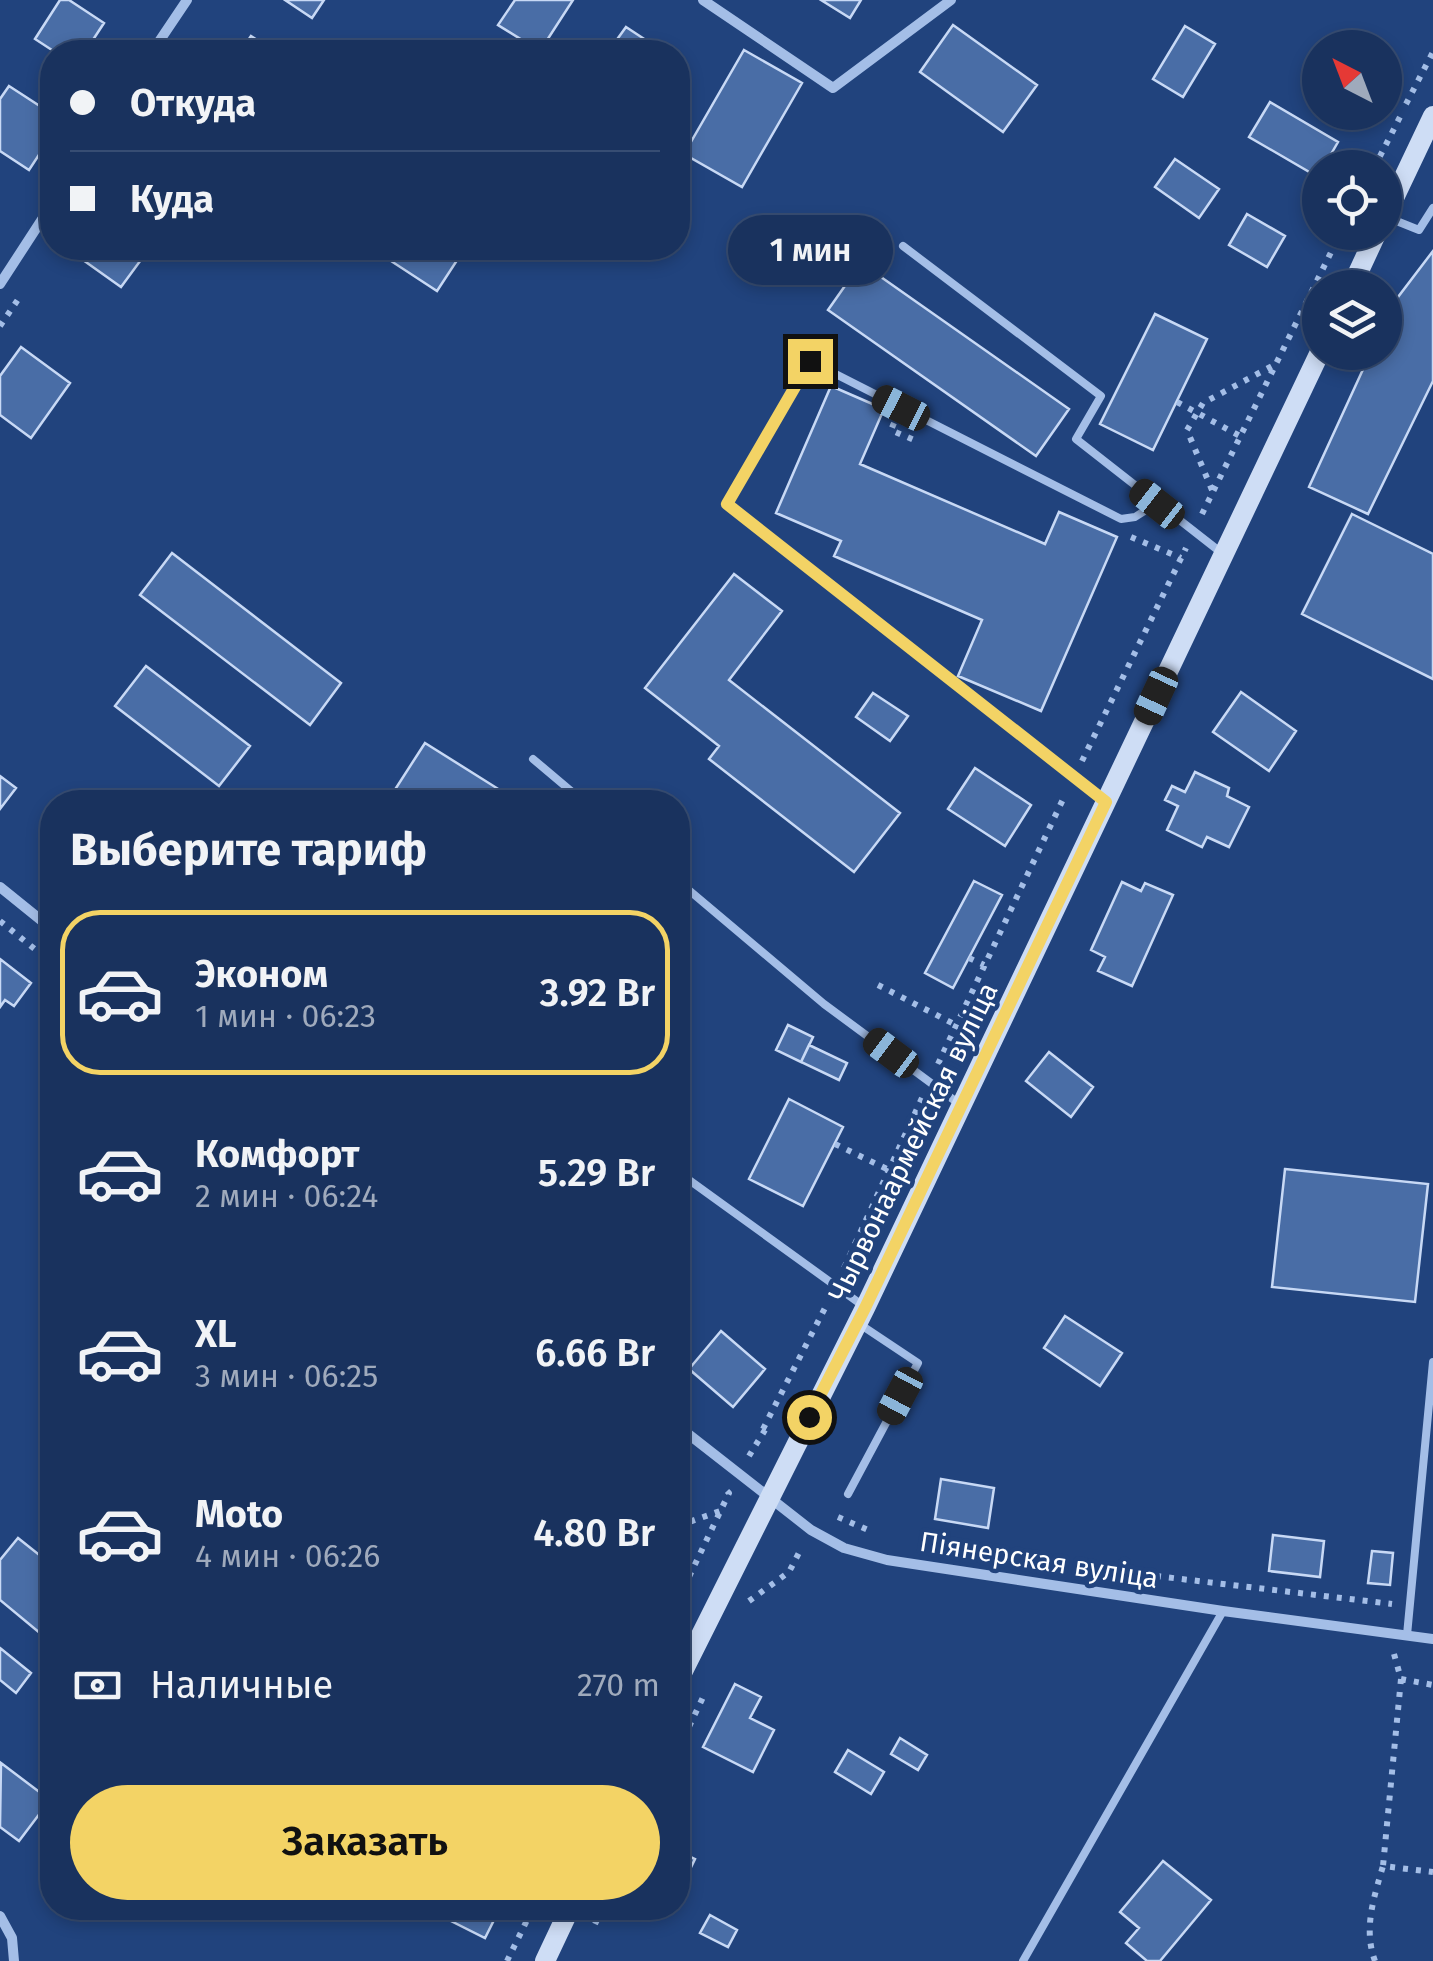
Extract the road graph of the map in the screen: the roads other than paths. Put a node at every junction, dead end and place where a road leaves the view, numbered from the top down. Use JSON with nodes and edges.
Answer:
{"nodes":[{"id":1,"x":187,"y":0,"type":"edge"},
{"id":2,"x":703,"y":0,"type":"edge"},
{"id":3,"x":951,"y":0,"type":"edge"},
{"id":4,"x":160,"y":40,"type":"edge"},
{"id":5,"x":1433,"y":116,"type":"edge"},
{"id":6,"x":1402,"y":181,"type":"edge"},
{"id":7,"x":1433,"y":208,"type":"edge"},
{"id":8,"x":40,"y":222,"type":"edge"},
{"id":9,"x":1402,"y":223,"type":"edge"},
{"id":10,"x":902,"y":246,"type":"dead end"},
{"id":11,"x":0,"y":284,"type":"edge"},
{"id":12,"x":1311,"y":370,"type":"edge"},
{"id":13,"x":1157,"y":504,"type":"junction"},
{"id":14,"x":1224,"y":554,"type":"junction"},
{"id":15,"x":533,"y":760,"type":"dead end"},
{"id":16,"x":569,"y":790,"type":"edge"},
{"id":17,"x":1106,"y":802,"type":"junction"},
{"id":18,"x":0,"y":888,"type":"edge"},
{"id":19,"x":690,"y":891,"type":"edge"},
{"id":20,"x":40,"y":920,"type":"edge"},
{"id":21,"x":962,"y":1106,"type":"junction"},
{"id":22,"x":690,"y":1181,"type":"edge"},
{"id":23,"x":862,"y":1316,"type":"junction"},
{"id":24,"x":1433,"y":1362,"type":"edge"},
{"id":25,"x":690,"y":1435,"type":"edge"},
{"id":26,"x":848,"y":1494,"type":"dead end"},
{"id":27,"x":769,"y":1498,"type":"junction"},
{"id":28,"x":1223,"y":1611,"type":"junction"},
{"id":29,"x":1407,"y":1635,"type":"junction"},
{"id":30,"x":1433,"y":1639,"type":"edge"},
{"id":31,"x":690,"y":1658,"type":"edge"},
{"id":32,"x":0,"y":1916,"type":"edge"},
{"id":33,"x":564,"y":1920,"type":"edge"},
{"id":34,"x":14,"y":1961,"type":"edge"},
{"id":35,"x":545,"y":1961,"type":"edge"},
{"id":36,"x":1023,"y":1961,"type":"edge"}],
"edges":[{"from":1,"to":4,"type":"street"},
{"from":2,"to":3,"type":"street"},
{"from":5,"to":6,"type":"main road"},
{"from":7,"to":9,"type":"lane"},
{"from":8,"to":11,"type":"street"},
{"from":10,"to":13,"type":"lane"},
{"from":12,"to":14,"type":"main road","name":"Чырвонаармейская вуліца"},
{"from":13,"to":14,"type":"lane"},
{"from":13,"to":17,"type":"lane"},
{"from":14,"to":17,"type":"main road","name":"Чырвонаармейская вуліца"},
{"from":15,"to":16,"type":"lane"},
{"from":17,"to":21,"type":"main road","name":"Чырвонаармейская вуліца"},
{"from":18,"to":20,"type":"street"},
{"from":19,"to":21,"type":"lane"},
{"from":21,"to":23,"type":"main road","name":"Чырвонаармейская вуліца"},
{"from":22,"to":23,"type":"lane"},
{"from":23,"to":26,"type":"lane"},
{"from":23,"to":27,"type":"main road","name":"Чырвонаармейская вуліца"},
{"from":24,"to":29,"type":"lane"},
{"from":25,"to":27,"type":"street","name":"Піянерская вуліца"},
{"from":27,"to":28,"type":"street","name":"Піянерская вуліца"},
{"from":27,"to":31,"type":"main road","name":"Чырвонаармейская вуліца"},
{"from":28,"to":29,"type":"street","name":"Піянерская вуліца"},
{"from":28,"to":36,"type":"lane"},
{"from":29,"to":30,"type":"street","name":"Піянерская вуліца"},
{"from":32,"to":34,"type":"street"},
{"from":33,"to":35,"type":"main road"}]}
